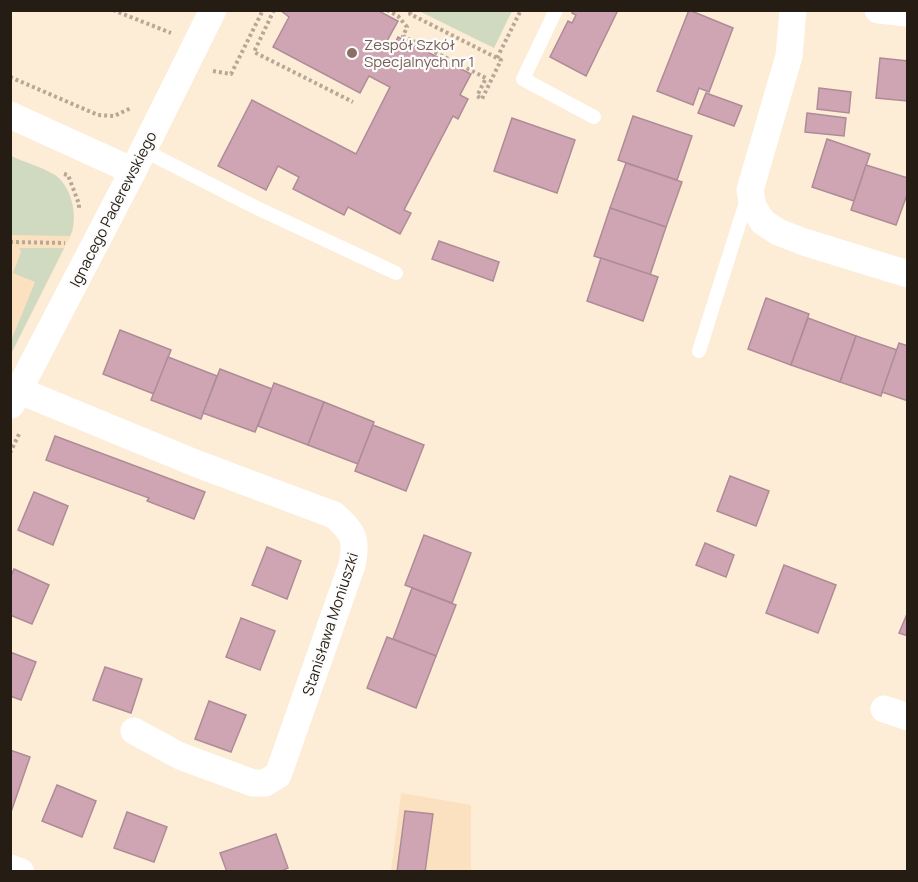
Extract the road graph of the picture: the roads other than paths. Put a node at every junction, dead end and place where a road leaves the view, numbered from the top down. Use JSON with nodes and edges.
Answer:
{"nodes":[{"id":1,"x":213,"y":10,"type":"edge"},
{"id":2,"x":556,"y":10,"type":"edge"},
{"id":3,"x":793,"y":10,"type":"edge"},
{"id":4,"x":878,"y":10,"type":"edge"},
{"id":5,"x":908,"y":13,"type":"edge"},
{"id":6,"x":10,"y":116,"type":"edge"},
{"id":7,"x":594,"y":117,"type":"dead end"},
{"id":8,"x":138,"y":160,"type":"junction"},
{"id":9,"x":750,"y":190,"type":"junction"},
{"id":10,"x":396,"y":273,"type":"dead end"},
{"id":11,"x":908,"y":274,"type":"edge"},
{"id":12,"x":699,"y":351,"type":"dead end"},
{"id":13,"x":13,"y":402,"type":"edge"},
{"id":14,"x":134,"y":731,"type":"dead end"},
{"id":15,"x":10,"y":868,"type":"edge"},
{"id":16,"x":21,"y":872,"type":"edge"}],
"edges":[{"from":1,"to":8,"type":"street","name":"Ignacego Paderewskiego"},
{"from":2,"to":7,"type":"lane"},
{"from":3,"to":9,"type":"street"},
{"from":4,"to":5,"type":"street"},
{"from":6,"to":8,"type":"street"},
{"from":8,"to":10,"type":"lane"},
{"from":8,"to":13,"type":"street","name":"Ignacego Paderewskiego"},
{"from":9,"to":11,"type":"street"},
{"from":9,"to":12,"type":"lane"},
{"from":13,"to":14,"type":"street","name":"Stanisława Moniuszki"},
{"from":15,"to":16,"type":"street"}]}
